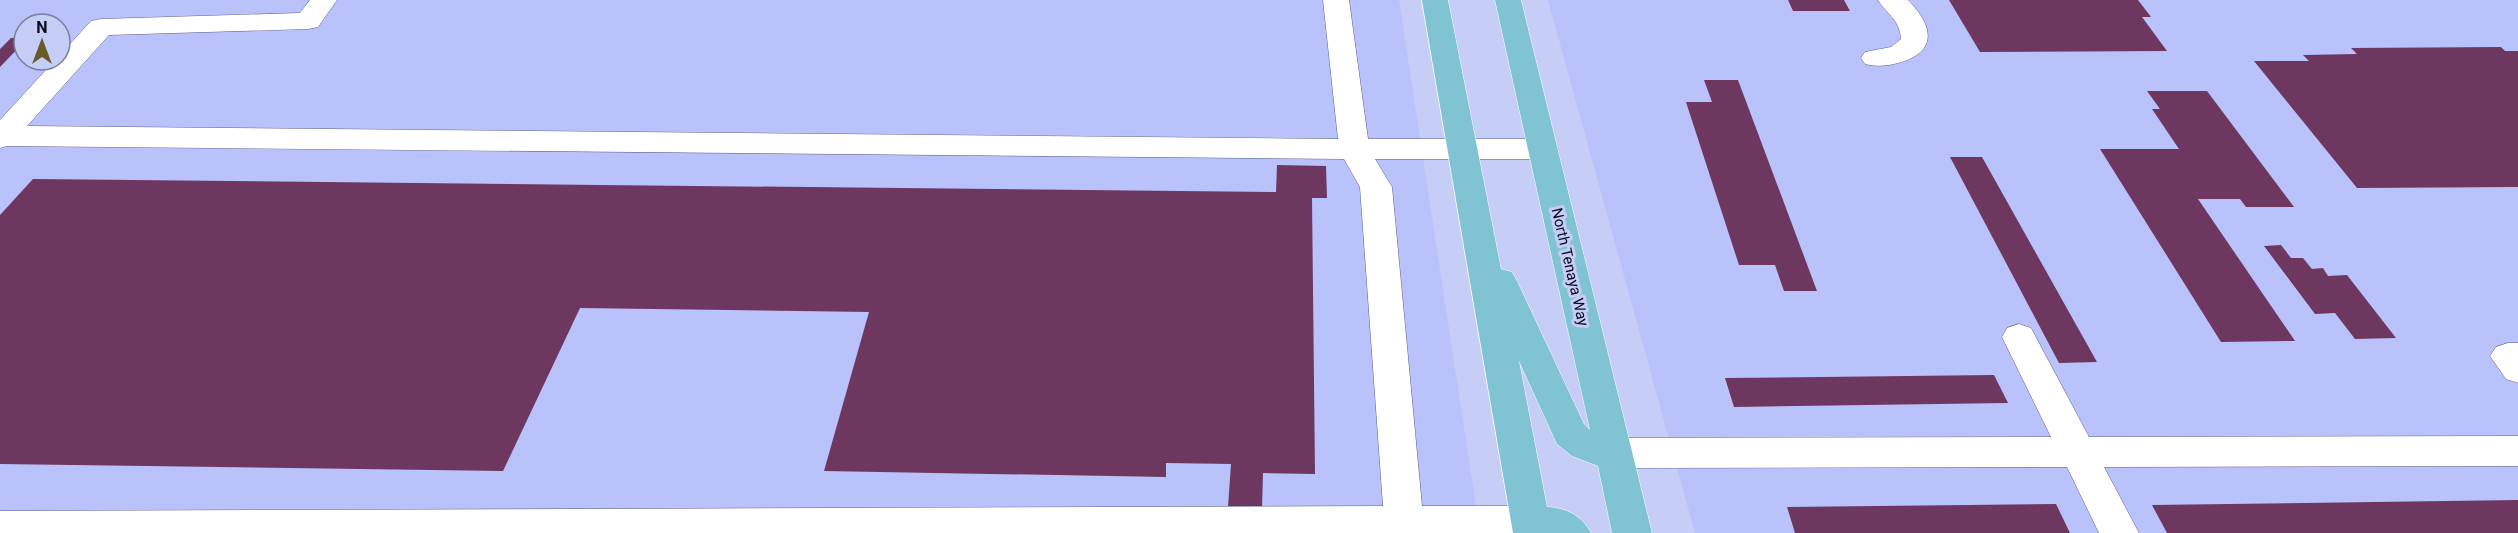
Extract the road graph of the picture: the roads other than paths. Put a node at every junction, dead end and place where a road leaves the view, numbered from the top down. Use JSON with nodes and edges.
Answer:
{"nodes":[{"id":1,"x":324,"y":0,"type":"edge"},
{"id":2,"x":1336,"y":0,"type":"edge"},
{"id":3,"x":1435,"y":0,"type":"edge"},
{"id":4,"x":1508,"y":0,"type":"edge"},
{"id":5,"x":1891,"y":0,"type":"edge"},
{"id":6,"x":1875,"y":57,"type":"dead end"},
{"id":7,"x":1,"y":137,"type":"edge"},
{"id":8,"x":1463,"y":148,"type":"junction"},
{"id":9,"x":1543,"y":148,"type":"junction"},
{"id":10,"x":1354,"y":149,"type":"junction"},
{"id":11,"x":1478,"y":233,"type":"junction"},
{"id":12,"x":2019,"y":337,"type":"dead end"},
{"id":13,"x":2518,"y":356,"type":"edge"},
{"id":14,"x":2518,"y":369,"type":"edge"},
{"id":15,"x":2518,"y":451,"type":"edge"},
{"id":16,"x":2078,"y":452,"type":"junction"},
{"id":17,"x":1614,"y":453,"type":"junction"},
{"id":18,"x":1404,"y":523,"type":"junction"},
{"id":19,"x":0,"y":528,"type":"edge"},
{"id":20,"x":1532,"y":528,"type":"edge"},
{"id":21,"x":1571,"y":533,"type":"edge"},
{"id":22,"x":1632,"y":533,"type":"edge"},
{"id":23,"x":2119,"y":533,"type":"edge"}],
"edges":[{"from":1,"to":7,"type":"lane"},
{"from":2,"to":10,"type":"lane"},
{"from":3,"to":8,"type":"main road"},
{"from":4,"to":9,"type":"main road","name":"North Tenaya Way"},
{"from":5,"to":6,"type":"lane"},
{"from":7,"to":10,"type":"lane"},
{"from":8,"to":9,"type":"lane"},
{"from":8,"to":10,"type":"lane"},
{"from":8,"to":11,"type":"main road"},
{"from":9,"to":17,"type":"main road","name":"North Tenaya Way"},
{"from":10,"to":18,"type":"lane"},
{"from":11,"to":17,"type":"main road"},
{"from":11,"to":20,"type":"main road"},
{"from":12,"to":16,"type":"lane"},
{"from":13,"to":14,"type":"lane"},
{"from":15,"to":16,"type":"lane"},
{"from":16,"to":17,"type":"lane"},
{"from":16,"to":23,"type":"lane"},
{"from":17,"to":22,"type":"main road","name":"North Tenaya Way"},
{"from":18,"to":19,"type":"lane"},
{"from":18,"to":20,"type":"lane"},
{"from":20,"to":21,"type":"main road"}]}
